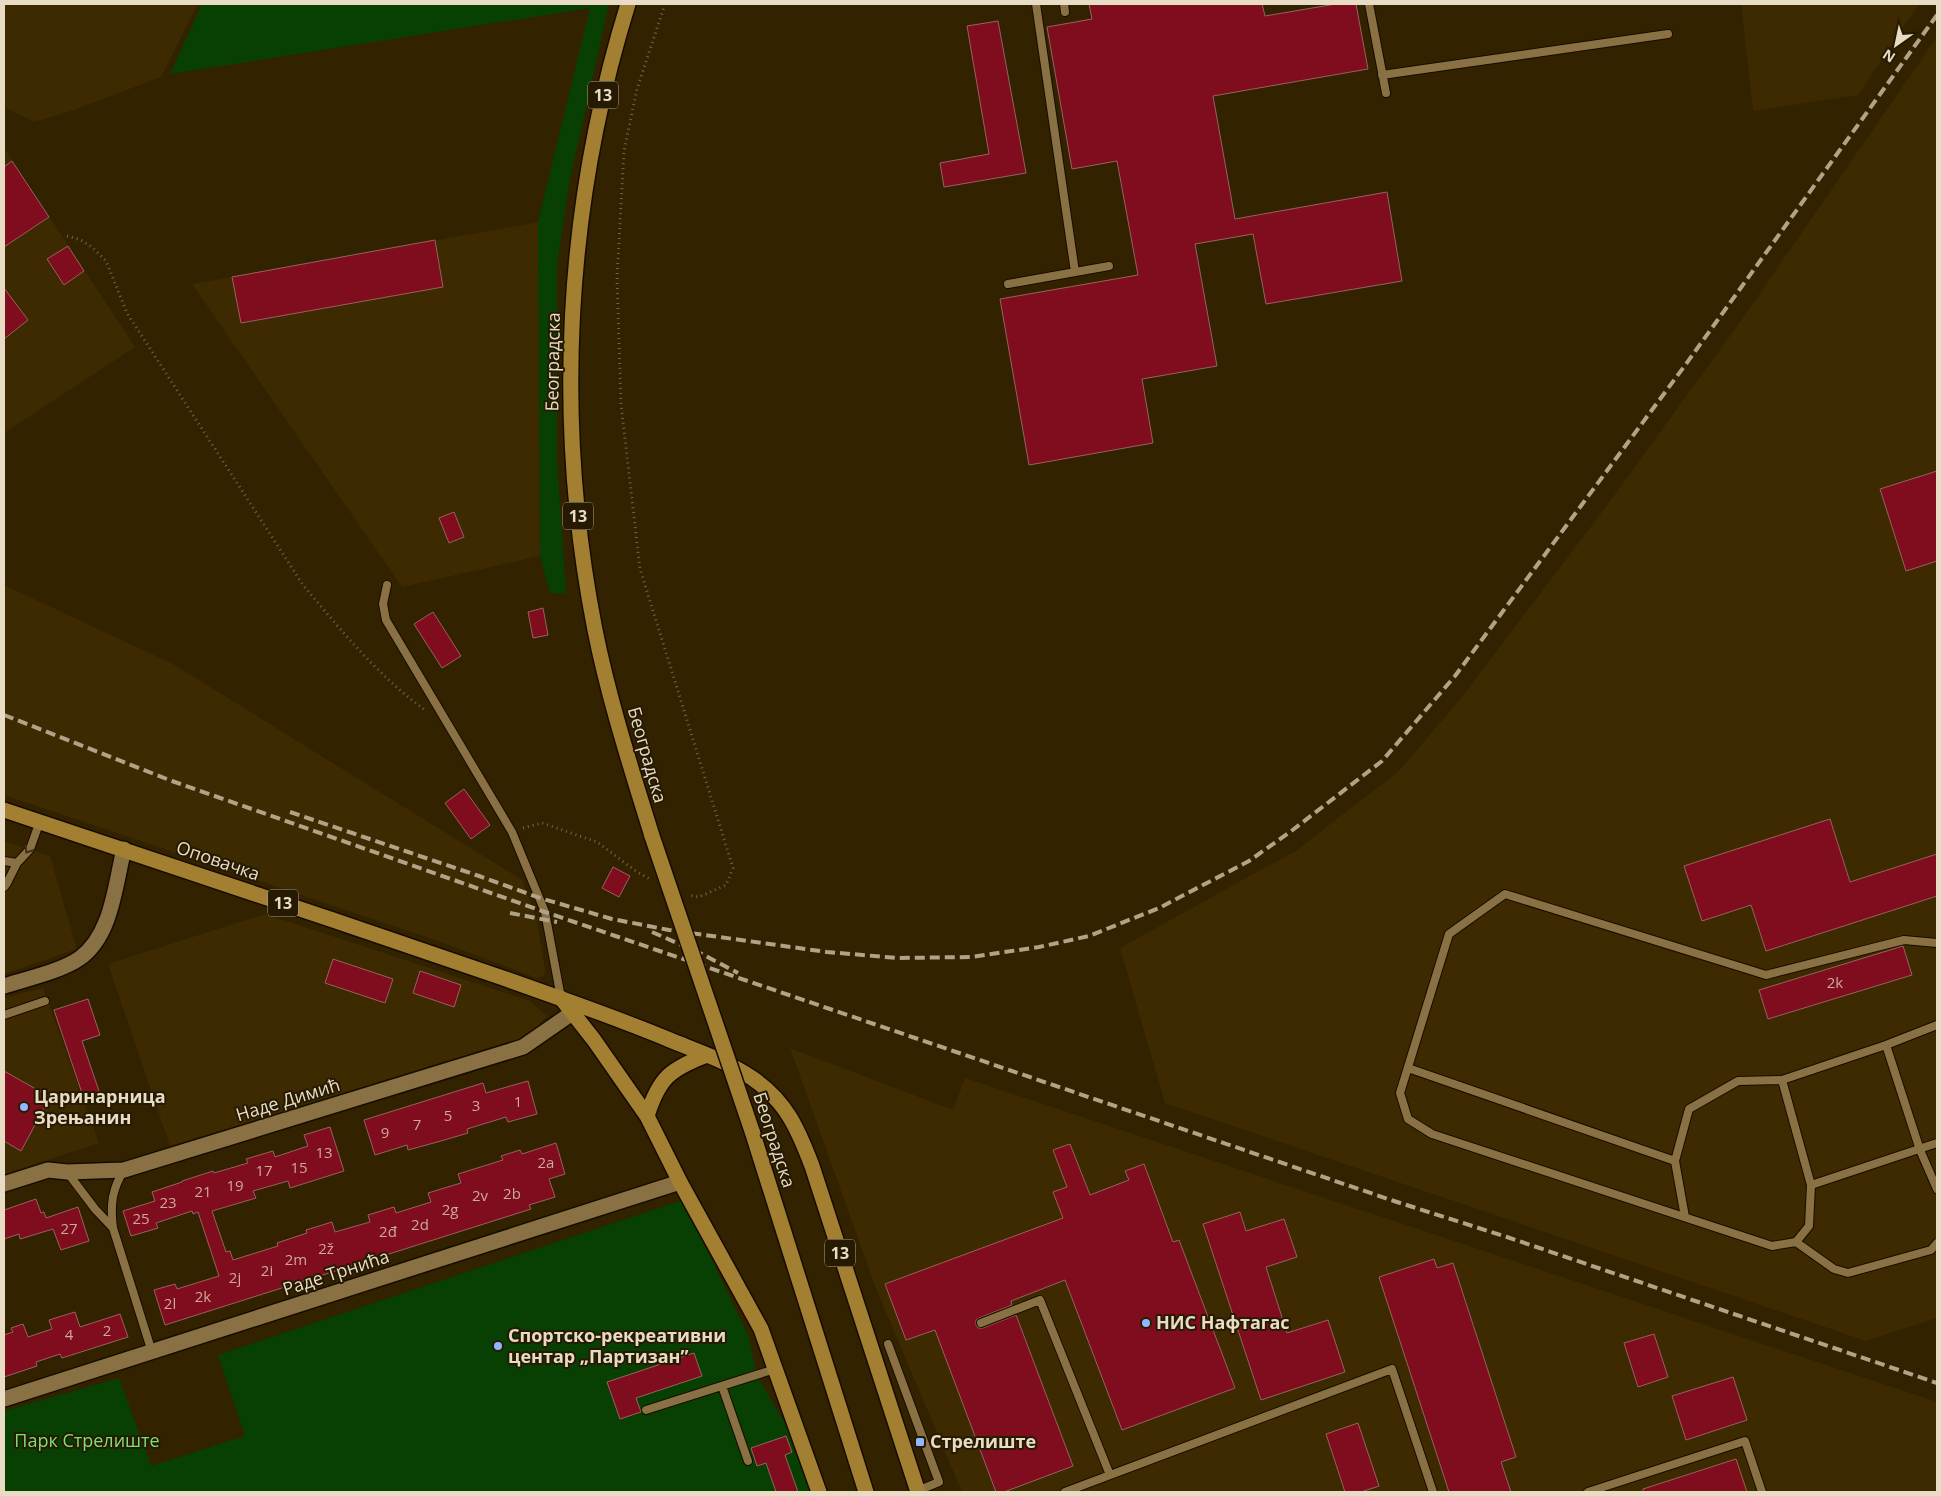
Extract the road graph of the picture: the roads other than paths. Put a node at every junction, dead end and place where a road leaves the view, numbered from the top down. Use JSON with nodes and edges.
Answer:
{"nodes":[{"id":1,"x":628,"y":4,"type":"edge"},
{"id":2,"x":1036,"y":4,"type":"edge"},
{"id":3,"x":1064,"y":4,"type":"edge"},
{"id":4,"x":1369,"y":4,"type":"edge"},
{"id":5,"x":1065,"y":12,"type":"dead end"},
{"id":6,"x":1668,"y":34,"type":"dead end"},
{"id":7,"x":1382,"y":75,"type":"junction"},
{"id":8,"x":1386,"y":93,"type":"dead end"},
{"id":9,"x":1110,"y":266,"type":"dead end"},
{"id":10,"x":1075,"y":272,"type":"junction"},
{"id":11,"x":1008,"y":284,"type":"dead end"},
{"id":12,"x":387,"y":585,"type":"dead end"},
{"id":13,"x":4,"y":810,"type":"edge"},
{"id":14,"x":40,"y":822,"type":"junction"},
{"id":15,"x":124,"y":850,"type":"junction"},
{"id":16,"x":4,"y":861,"type":"edge"},
{"id":17,"x":18,"y":864,"type":"junction"},
{"id":18,"x":4,"y":886,"type":"edge"},
{"id":19,"x":1937,"y":943,"type":"edge"},
{"id":20,"x":4,"y":986,"type":"edge"},
{"id":21,"x":561,"y":998,"type":"junction"},
{"id":22,"x":46,"y":1001,"type":"dead end"},
{"id":23,"x":572,"y":1013,"type":"junction"},
{"id":24,"x":4,"y":1015,"type":"edge"},
{"id":25,"x":1937,"y":1025,"type":"edge"},
{"id":26,"x":1886,"y":1045,"type":"junction"},
{"id":27,"x":707,"y":1055,"type":"junction"},
{"id":28,"x":1408,"y":1068,"type":"junction"},
{"id":29,"x":1782,"y":1080,"type":"junction"},
{"id":30,"x":647,"y":1116,"type":"junction"},
{"id":31,"x":1937,"y":1144,"type":"edge"},
{"id":32,"x":1920,"y":1150,"type":"junction"},
{"id":33,"x":1675,"y":1161,"type":"junction"},
{"id":34,"x":124,"y":1170,"type":"junction"},
{"id":35,"x":67,"y":1172,"type":"junction"},
{"id":36,"x":680,"y":1182,"type":"junction"},
{"id":37,"x":4,"y":1184,"type":"edge"},
{"id":38,"x":1811,"y":1185,"type":"junction"},
{"id":39,"x":1937,"y":1189,"type":"edge"},
{"id":40,"x":1685,"y":1217,"type":"junction"},
{"id":41,"x":113,"y":1228,"type":"junction"},
{"id":42,"x":1796,"y":1242,"type":"junction"},
{"id":43,"x":1937,"y":1243,"type":"edge"},
{"id":44,"x":981,"y":1323,"type":"dead end"},
{"id":45,"x":888,"y":1344,"type":"dead end"},
{"id":46,"x":152,"y":1352,"type":"junction"},
{"id":47,"x":775,"y":1369,"type":"junction"},
{"id":48,"x":722,"y":1386,"type":"junction"},
{"id":49,"x":4,"y":1399,"type":"edge"},
{"id":50,"x":646,"y":1410,"type":"dead end"},
{"id":51,"x":748,"y":1460,"type":"dead end"},
{"id":52,"x":1110,"y":1475,"type":"junction"},
{"id":53,"x":917,"y":1491,"type":"edge"},
{"id":54,"x":820,"y":1492,"type":"edge"},
{"id":55,"x":866,"y":1492,"type":"edge"},
{"id":56,"x":1065,"y":1492,"type":"edge"},
{"id":57,"x":1433,"y":1492,"type":"edge"},
{"id":58,"x":1588,"y":1492,"type":"edge"},
{"id":59,"x":1762,"y":1492,"type":"edge"}],
"edges":[{"from":1,"to":55,"type":"main road","name":"Београдска","number":"13","bridge":true},
{"from":2,"to":10,"type":"lane"},
{"from":3,"to":5,"type":"lane"},
{"from":4,"to":7,"type":"lane"},
{"from":6,"to":7,"type":"lane"},
{"from":7,"to":8,"type":"lane"},
{"from":9,"to":10,"type":"lane"},
{"from":10,"to":11,"type":"lane"},
{"from":12,"to":21,"type":"lane"},
{"from":13,"to":14,"type":"main road","name":"Оповачка","number":"13"},
{"from":14,"to":15,"type":"main road","name":"Оповачка","number":"13"},
{"from":14,"to":17,"type":"lane","one_way":true},
{"from":15,"to":20,"type":"street"},
{"from":15,"to":21,"type":"main road","name":"Оповачка","number":"13"},
{"from":16,"to":17,"type":"lane"},
{"from":17,"to":18,"type":"lane"},
{"from":19,"to":28,"type":"lane"},
{"from":21,"to":23,"type":"main road"},
{"from":21,"to":27,"type":"main road","number":"13"},
{"from":22,"to":24,"type":"lane"},
{"from":23,"to":30,"type":"main road"},
{"from":23,"to":34,"type":"street","name":"Наде Димић"},
{"from":25,"to":26,"type":"lane"},
{"from":26,"to":29,"type":"lane"},
{"from":26,"to":32,"type":"lane"},
{"from":27,"to":30,"type":"main road"},
{"from":27,"to":53,"type":"main road","number":"13"},
{"from":28,"to":33,"type":"lane"},
{"from":28,"to":40,"type":"lane"},
{"from":29,"to":33,"type":"lane"},
{"from":29,"to":38,"type":"lane"},
{"from":30,"to":36,"type":"main road"},
{"from":31,"to":32,"type":"lane"},
{"from":32,"to":38,"type":"lane"},
{"from":32,"to":39,"type":"lane"},
{"from":33,"to":40,"type":"lane"},
{"from":34,"to":35,"type":"street","name":"Наде Димић"},
{"from":34,"to":41,"type":"lane"},
{"from":35,"to":37,"type":"street","name":"Наде Димић"},
{"from":35,"to":41,"type":"lane"},
{"from":36,"to":46,"type":"street","name":"Раде Трнића"},
{"from":36,"to":47,"type":"main road"},
{"from":38,"to":42,"type":"lane"},
{"from":40,"to":42,"type":"lane"},
{"from":41,"to":46,"type":"lane"},
{"from":42,"to":43,"type":"lane"},
{"from":44,"to":52,"type":"lane"},
{"from":45,"to":53,"type":"lane"},
{"from":46,"to":49,"type":"street","name":"Раде Трнића"},
{"from":47,"to":48,"type":"lane"},
{"from":47,"to":54,"type":"main road"},
{"from":48,"to":50,"type":"lane"},
{"from":48,"to":51,"type":"lane"},
{"from":52,"to":56,"type":"lane"},
{"from":52,"to":57,"type":"lane"},
{"from":58,"to":59,"type":"lane"}]}
